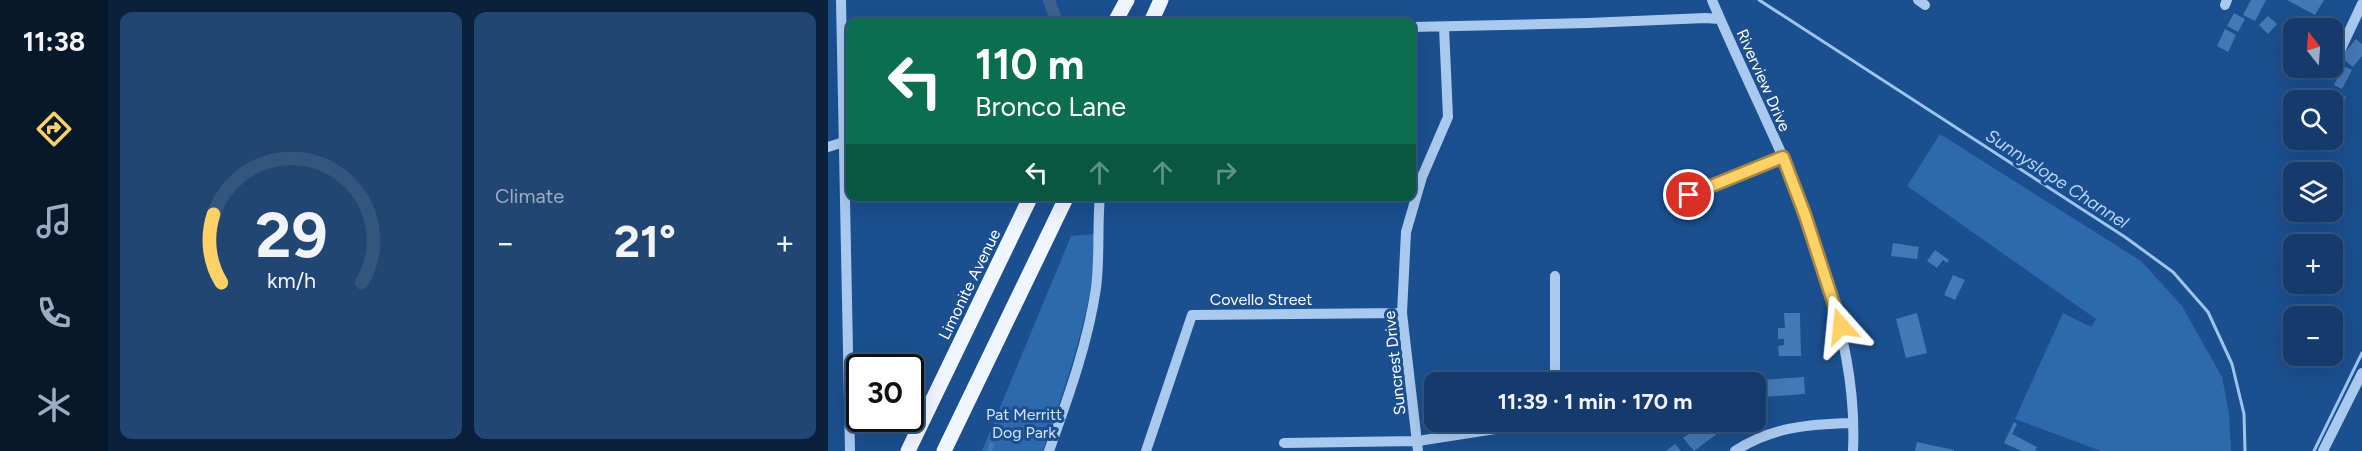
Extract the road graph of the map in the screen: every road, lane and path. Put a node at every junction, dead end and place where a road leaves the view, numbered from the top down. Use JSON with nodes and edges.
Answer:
{"nodes":[{"id":1,"x":1127,"y":0,"type":"edge"},
{"id":2,"x":1161,"y":0,"type":"edge"},
{"id":3,"x":1712,"y":0,"type":"edge"},
{"id":4,"x":2362,"y":4,"type":"edge"},
{"id":5,"x":837,"y":7,"type":"edge"},
{"id":6,"x":1117,"y":18,"type":"edge"},
{"id":7,"x":1153,"y":18,"type":"edge"},
{"id":8,"x":1720,"y":19,"type":"junction"},
{"id":9,"x":1416,"y":27,"type":"edge"},
{"id":10,"x":1444,"y":27,"type":"junction"},
{"id":11,"x":2343,"y":44,"type":"edge"},
{"id":12,"x":844,"y":142,"type":"junction"},
{"id":13,"x":828,"y":147,"type":"edge"},
{"id":14,"x":1783,"y":157,"type":"junction"},
{"id":15,"x":1417,"y":177,"type":"edge"},
{"id":16,"x":1689,"y":195,"type":"dead end"},
{"id":17,"x":1029,"y":201,"type":"edge"},
{"id":18,"x":1065,"y":201,"type":"edge"},
{"id":19,"x":1100,"y":201,"type":"edge"},
{"id":20,"x":1413,"y":201,"type":"edge"},
{"id":21,"x":1555,"y":276,"type":"dead end"},
{"id":22,"x":1402,"y":313,"type":"junction"},
{"id":23,"x":1555,"y":372,"type":"edge"},
{"id":24,"x":2362,"y":373,"type":"edge"},
{"id":25,"x":1852,"y":423,"type":"junction"},
{"id":26,"x":1484,"y":432,"type":"edge"},
{"id":27,"x":1284,"y":442,"type":"dead end"},
{"id":28,"x":1418,"y":446,"type":"edge"},
{"id":29,"x":850,"y":451,"type":"edge"},
{"id":30,"x":908,"y":451,"type":"edge"},
{"id":31,"x":944,"y":451,"type":"edge"},
{"id":32,"x":1049,"y":451,"type":"edge"},
{"id":33,"x":1146,"y":451,"type":"edge"},
{"id":34,"x":1735,"y":451,"type":"edge"},
{"id":35,"x":1853,"y":451,"type":"edge"},
{"id":36,"x":2323,"y":451,"type":"edge"}],
"edges":[{"from":1,"to":6,"type":"main road"},
{"from":2,"to":7,"type":"main road"},
{"from":3,"to":8,"type":"street","name":"Riverview Drive"},
{"from":4,"to":11,"type":"street"},
{"from":5,"to":12,"type":"street"},
{"from":8,"to":10,"type":"street"},
{"from":8,"to":14,"type":"street","name":"Riverview Drive"},
{"from":9,"to":10,"type":"street"},
{"from":10,"to":15,"type":"street","name":"Suncrest Drive"},
{"from":12,"to":13,"type":"street"},
{"from":12,"to":29,"type":"street"},
{"from":14,"to":16,"type":"street"},
{"from":14,"to":25,"type":"street","name":"Riverview Drive"},
{"from":17,"to":30,"type":"main road","name":"Limonite Avenue"},
{"from":18,"to":31,"type":"main road"},
{"from":19,"to":32,"type":"street"},
{"from":20,"to":22,"type":"street","name":"Suncrest Drive"},
{"from":21,"to":23,"type":"street"},
{"from":22,"to":28,"type":"street","name":"Suncrest Drive"},
{"from":22,"to":33,"type":"street","name":"Covello Street"},
{"from":24,"to":36,"type":"street"},
{"from":25,"to":34,"type":"street"},
{"from":25,"to":35,"type":"street","name":"Riverview Drive"},
{"from":26,"to":28,"type":"street"},
{"from":27,"to":28,"type":"street"}]}
